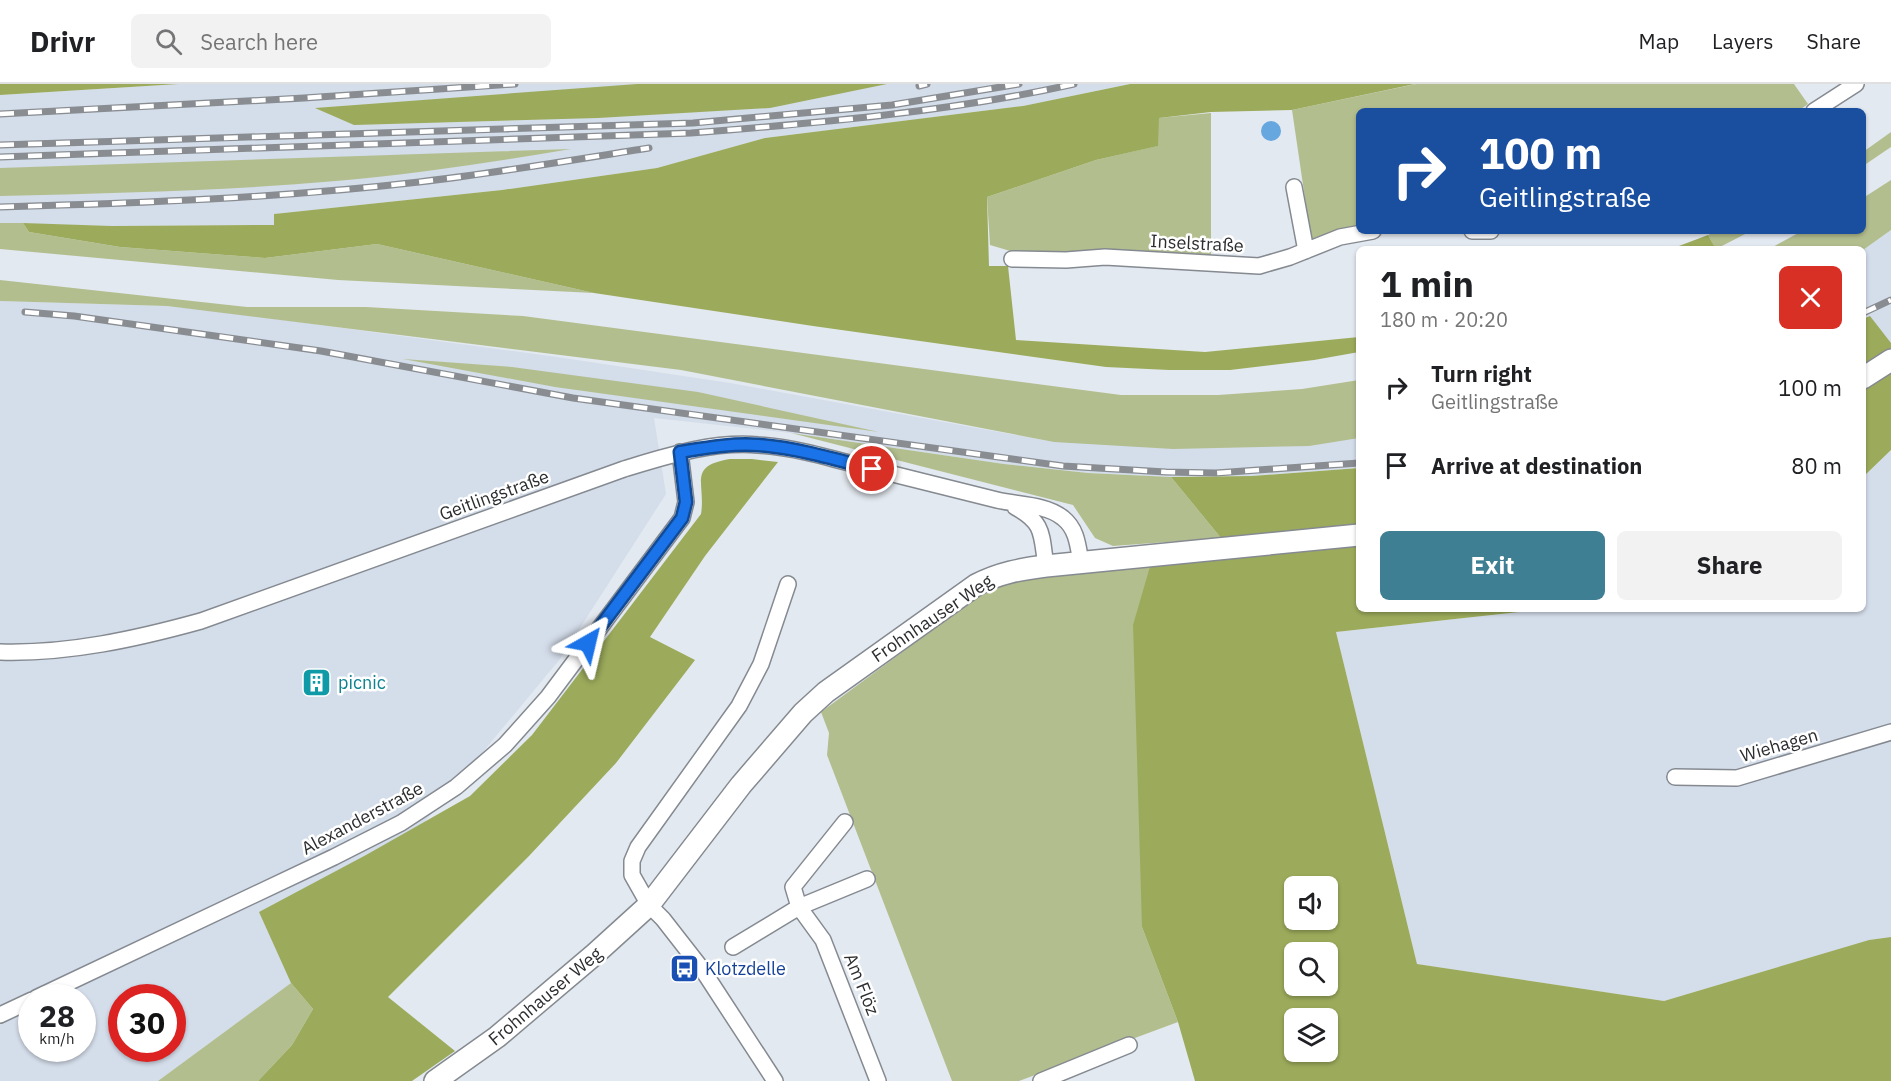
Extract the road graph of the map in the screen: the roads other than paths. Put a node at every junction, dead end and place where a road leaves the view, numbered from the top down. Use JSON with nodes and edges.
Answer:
{"nodes":[{"id":1,"x":1856,"y":84,"type":"edge"},
{"id":2,"x":1819,"y":108,"type":"edge"},
{"id":3,"x":1294,"y":187,"type":"dead end"},
{"id":4,"x":1356,"y":234,"type":"edge"},
{"id":5,"x":1306,"y":251,"type":"junction"},
{"id":6,"x":1012,"y":259,"type":"dead end"},
{"id":7,"x":1891,"y":360,"type":"edge"},
{"id":8,"x":1866,"y":376,"type":"edge"},
{"id":9,"x":680,"y":452,"type":"junction"},
{"id":10,"x":1005,"y":502,"type":"junction"},
{"id":11,"x":1356,"y":535,"type":"edge"},
{"id":12,"x":1081,"y":563,"type":"junction"},
{"id":13,"x":1046,"y":566,"type":"junction"},
{"id":14,"x":789,"y":584,"type":"dead end"},
{"id":15,"x":0,"y":652,"type":"edge"},
{"id":16,"x":1891,"y":732,"type":"edge"},
{"id":17,"x":1675,"y":777,"type":"dead end"},
{"id":18,"x":845,"y":822,"type":"dead end"},
{"id":19,"x":867,"y":879,"type":"dead end"},
{"id":20,"x":649,"y":904,"type":"junction"},
{"id":21,"x":799,"y":907,"type":"junction"},
{"id":22,"x":733,"y":947,"type":"dead end"},
{"id":23,"x":66,"y":984,"type":"edge"},
{"id":24,"x":18,"y":1007,"type":"edge"},
{"id":25,"x":0,"y":1015,"type":"edge"},
{"id":26,"x":1129,"y":1045,"type":"dead end"},
{"id":27,"x":435,"y":1081,"type":"edge"},
{"id":28,"x":775,"y":1081,"type":"edge"},
{"id":29,"x":878,"y":1081,"type":"edge"},
{"id":30,"x":1041,"y":1081,"type":"edge"}],
"edges":[{"from":1,"to":2,"type":"street"},
{"from":3,"to":5,"type":"street"},
{"from":4,"to":5,"type":"street","name":"Inselstraße"},
{"from":5,"to":6,"type":"street","name":"Inselstraße"},
{"from":7,"to":8,"type":"main road"},
{"from":9,"to":10,"type":"street","name":"Geitlingstraße"},
{"from":9,"to":15,"type":"street","name":"Geitlingstraße"},
{"from":9,"to":23,"type":"street","name":"Alexanderstraße"},
{"from":10,"to":12,"type":"street","name":"Geitlingstraße"},
{"from":10,"to":13,"type":"street","name":"Geitlingstraße"},
{"from":11,"to":12,"type":"main road","name":"Frohnhauser Weg"},
{"from":12,"to":13,"type":"main road","name":"Frohnhauser Weg"},
{"from":13,"to":20,"type":"main road","name":"Frohnhauser Weg"},
{"from":14,"to":20,"type":"street"},
{"from":16,"to":17,"type":"street","name":"Wiehagen"},
{"from":18,"to":21,"type":"street"},
{"from":19,"to":21,"type":"street"},
{"from":20,"to":27,"type":"main road","name":"Frohnhauser Weg"},
{"from":20,"to":28,"type":"street"},
{"from":21,"to":22,"type":"street"},
{"from":21,"to":29,"type":"street","name":"Am Flöz"},
{"from":24,"to":25,"type":"street"},
{"from":26,"to":30,"type":"street"}]}
